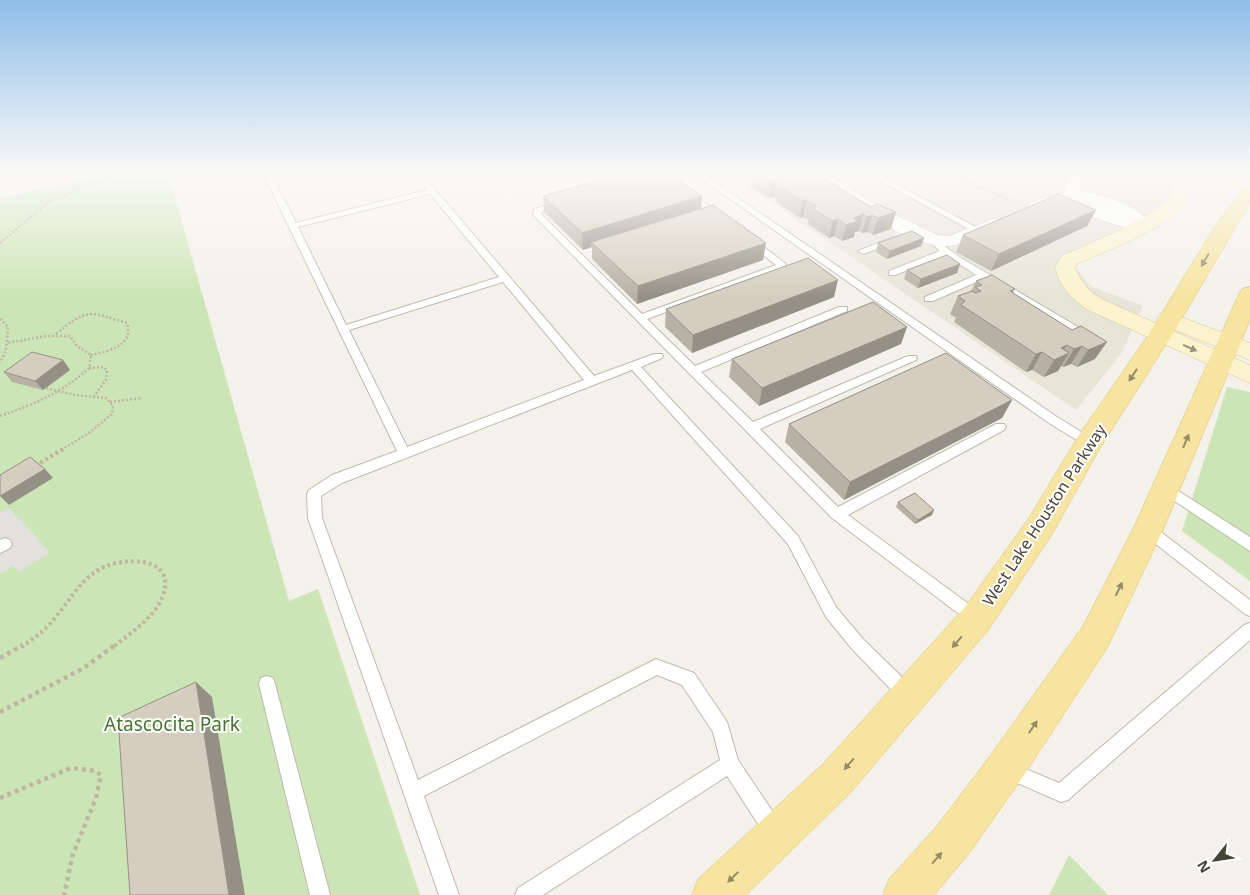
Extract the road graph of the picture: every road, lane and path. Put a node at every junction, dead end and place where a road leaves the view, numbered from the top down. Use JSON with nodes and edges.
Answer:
{"nodes":[{"id":1,"x":33,"y":215,"type":"edge"},
{"id":2,"x":287,"y":215,"type":"edge"},
{"id":3,"x":339,"y":215,"type":"edge"},
{"id":4,"x":452,"y":215,"type":"edge"},
{"id":5,"x":537,"y":215,"type":"edge"},
{"id":6,"x":709,"y":215,"type":"edge"},
{"id":7,"x":757,"y":215,"type":"edge"},
{"id":8,"x":884,"y":215,"type":"edge"},
{"id":9,"x":948,"y":215,"type":"edge"},
{"id":10,"x":1006,"y":215,"type":"edge"},
{"id":11,"x":1132,"y":215,"type":"edge"},
{"id":12,"x":1161,"y":215,"type":"edge"},
{"id":13,"x":1233,"y":215,"type":"edge"},
{"id":14,"x":1143,"y":225,"type":"junction"},
{"id":15,"x":293,"y":226,"type":"junction"},
{"id":16,"x":731,"y":226,"type":"edge"},
{"id":17,"x":976,"y":230,"type":"junction"},
{"id":18,"x":914,"y":233,"type":"junction"},
{"id":19,"x":746,"y":238,"type":"edge"},
{"id":20,"x":932,"y":240,"type":"junction"},
{"id":21,"x":0,"y":243,"type":"edge"},
{"id":22,"x":863,"y":251,"type":"dead end"},
{"id":23,"x":946,"y":252,"type":"junction"},
{"id":24,"x":892,"y":273,"type":"dead end"},
{"id":25,"x":984,"y":275,"type":"junction"},
{"id":26,"x":506,"y":278,"type":"junction"},
{"id":27,"x":1250,"y":294,"type":"edge"},
{"id":28,"x":929,"y":298,"type":"dead end"},
{"id":29,"x":843,"y":309,"type":"dead end"},
{"id":30,"x":640,"y":318,"type":"junction"},
{"id":31,"x":0,"y":319,"type":"edge"},
{"id":32,"x":1165,"y":327,"type":"junction"},
{"id":33,"x":343,"y":329,"type":"junction"},
{"id":34,"x":56,"y":334,"type":"junction"},
{"id":35,"x":1085,"y":334,"type":"edge"},
{"id":36,"x":7,"y":343,"type":"junction"},
{"id":37,"x":91,"y":355,"type":"junction"},
{"id":38,"x":658,"y":356,"type":"dead end"},
{"id":39,"x":912,"y":358,"type":"dead end"},
{"id":40,"x":1238,"y":358,"type":"edge"},
{"id":41,"x":0,"y":363,"type":"edge"},
{"id":42,"x":634,"y":366,"type":"junction"},
{"id":43,"x":89,"y":368,"type":"junction"},
{"id":44,"x":693,"y":371,"type":"junction"},
{"id":45,"x":592,"y":382,"type":"junction"},
{"id":46,"x":46,"y":388,"type":"dead end"},
{"id":47,"x":60,"y":391,"type":"junction"},
{"id":48,"x":94,"y":396,"type":"junction"},
{"id":49,"x":142,"y":398,"type":"dead end"},
{"id":50,"x":110,"y":402,"type":"junction"},
{"id":51,"x":0,"y":416,"type":"edge"},
{"id":52,"x":1000,"y":427,"type":"edge"},
{"id":53,"x":751,"y":428,"type":"junction"},
{"id":54,"x":1089,"y":442,"type":"junction"},
{"id":55,"x":404,"y":453,"type":"junction"},
{"id":56,"x":34,"y":467,"type":"edge"},
{"id":57,"x":1166,"y":488,"type":"junction"},
{"id":58,"x":837,"y":514,"type":"junction"},
{"id":59,"x":1148,"y":530,"type":"junction"},
{"id":60,"x":1250,"y":545,"type":"edge"},
{"id":61,"x":1250,"y":609,"type":"edge"},
{"id":62,"x":977,"y":618,"type":"junction"},
{"id":63,"x":1250,"y":630,"type":"edge"},
{"id":64,"x":0,"y":658,"type":"edge"},
{"id":65,"x":266,"y":684,"type":"dead end"},
{"id":66,"x":909,"y":696,"type":"junction"},
{"id":67,"x":0,"y":712,"type":"edge"},
{"id":68,"x":730,"y":764,"type":"junction"},
{"id":69,"x":1004,"y":770,"type":"junction"},
{"id":70,"x":413,"y":792,"type":"junction"},
{"id":71,"x":0,"y":798,"type":"edge"},
{"id":72,"x":777,"y":836,"type":"junction"},
{"id":73,"x":64,"y":895,"type":"edge"},
{"id":74,"x":320,"y":895,"type":"edge"},
{"id":75,"x":449,"y":895,"type":"edge"},
{"id":76,"x":525,"y":895,"type":"edge"},
{"id":77,"x":714,"y":895,"type":"edge"},
{"id":78,"x":906,"y":895,"type":"edge"}],
"edges":[{"from":1,"to":21,"type":"path"},
{"from":2,"to":15,"type":"lane"},
{"from":3,"to":15,"type":"lane"},
{"from":4,"to":26,"type":"lane"},
{"from":5,"to":30,"type":"lane"},
{"from":6,"to":16,"type":"lane"},
{"from":7,"to":54,"type":"lane"},
{"from":8,"to":18,"type":"street"},
{"from":9,"to":17,"type":"lane"},
{"from":10,"to":17,"type":"street"},
{"from":11,"to":14,"type":"street"},
{"from":12,"to":14,"type":"street"},
{"from":13,"to":32,"type":"main road","name":"West Lake Houston Parkway","one_way":true},
{"from":14,"to":32,"type":"street"},
{"from":15,"to":33,"type":"lane"},
{"from":17,"to":20,"type":"street"},
{"from":18,"to":20,"type":"street"},
{"from":18,"to":22,"type":"lane"},
{"from":19,"to":30,"type":"lane"},
{"from":20,"to":23,"type":"lane"},
{"from":23,"to":24,"type":"lane"},
{"from":23,"to":25,"type":"lane"},
{"from":25,"to":28,"type":"lane"},
{"from":25,"to":35,"type":"lane"},
{"from":26,"to":33,"type":"lane"},
{"from":26,"to":45,"type":"lane"},
{"from":27,"to":40,"type":"main road"},
{"from":29,"to":44,"type":"lane"},
{"from":30,"to":44,"type":"lane"},
{"from":31,"to":36,"type":"path"},
{"from":32,"to":40,"type":"street"},
{"from":32,"to":54,"type":"main road","name":"West Lake Houston Parkway","one_way":true},
{"from":33,"to":55,"type":"lane"},
{"from":34,"to":36,"type":"path"},
{"from":34,"to":37,"type":"path"},
{"from":34,"to":37,"type":"path"},
{"from":36,"to":41,"type":"path"},
{"from":37,"to":43,"type":"path"},
{"from":38,"to":42,"type":"lane"},
{"from":39,"to":53,"type":"lane"},
{"from":57,"to":40,"type":"main road","one_way":true},
{"from":42,"to":45,"type":"lane"},
{"from":42,"to":66,"type":"lane"},
{"from":43,"to":47,"type":"path"},
{"from":43,"to":48,"type":"path"},
{"from":44,"to":53,"type":"lane"},
{"from":45,"to":55,"type":"lane"},
{"from":46,"to":47,"type":"path"},
{"from":47,"to":48,"type":"path"},
{"from":47,"to":51,"type":"path"},
{"from":48,"to":50,"type":"path"},
{"from":49,"to":50,"type":"path"},
{"from":50,"to":56,"type":"path"},
{"from":52,"to":58,"type":"lane"},
{"from":53,"to":58,"type":"lane"},
{"from":54,"to":62,"type":"main road","name":"West Lake Houston Parkway"},
{"from":55,"to":70,"type":"lane"},
{"from":57,"to":59,"type":"main road"},
{"from":57,"to":60,"type":"lane"},
{"from":58,"to":62,"type":"lane"},
{"from":59,"to":61,"type":"lane"},
{"from":69,"to":59,"type":"main road","one_way":true},
{"from":62,"to":66,"type":"main road","name":"West Lake Houston Parkway","one_way":true},
{"from":63,"to":69,"type":"lane"},
{"from":64,"to":67,"type":"path"},
{"from":65,"to":74,"type":"lane"},
{"from":66,"to":72,"type":"main road","name":"West Lake Houston Parkway","one_way":true},
{"from":68,"to":70,"type":"lane"},
{"from":68,"to":72,"type":"lane"},
{"from":68,"to":76,"type":"lane"},
{"from":78,"to":69,"type":"main road","one_way":true},
{"from":70,"to":75,"type":"lane"},
{"from":71,"to":73,"type":"path"},
{"from":72,"to":77,"type":"main road","name":"West Lake Houston Parkway","one_way":true}]}
